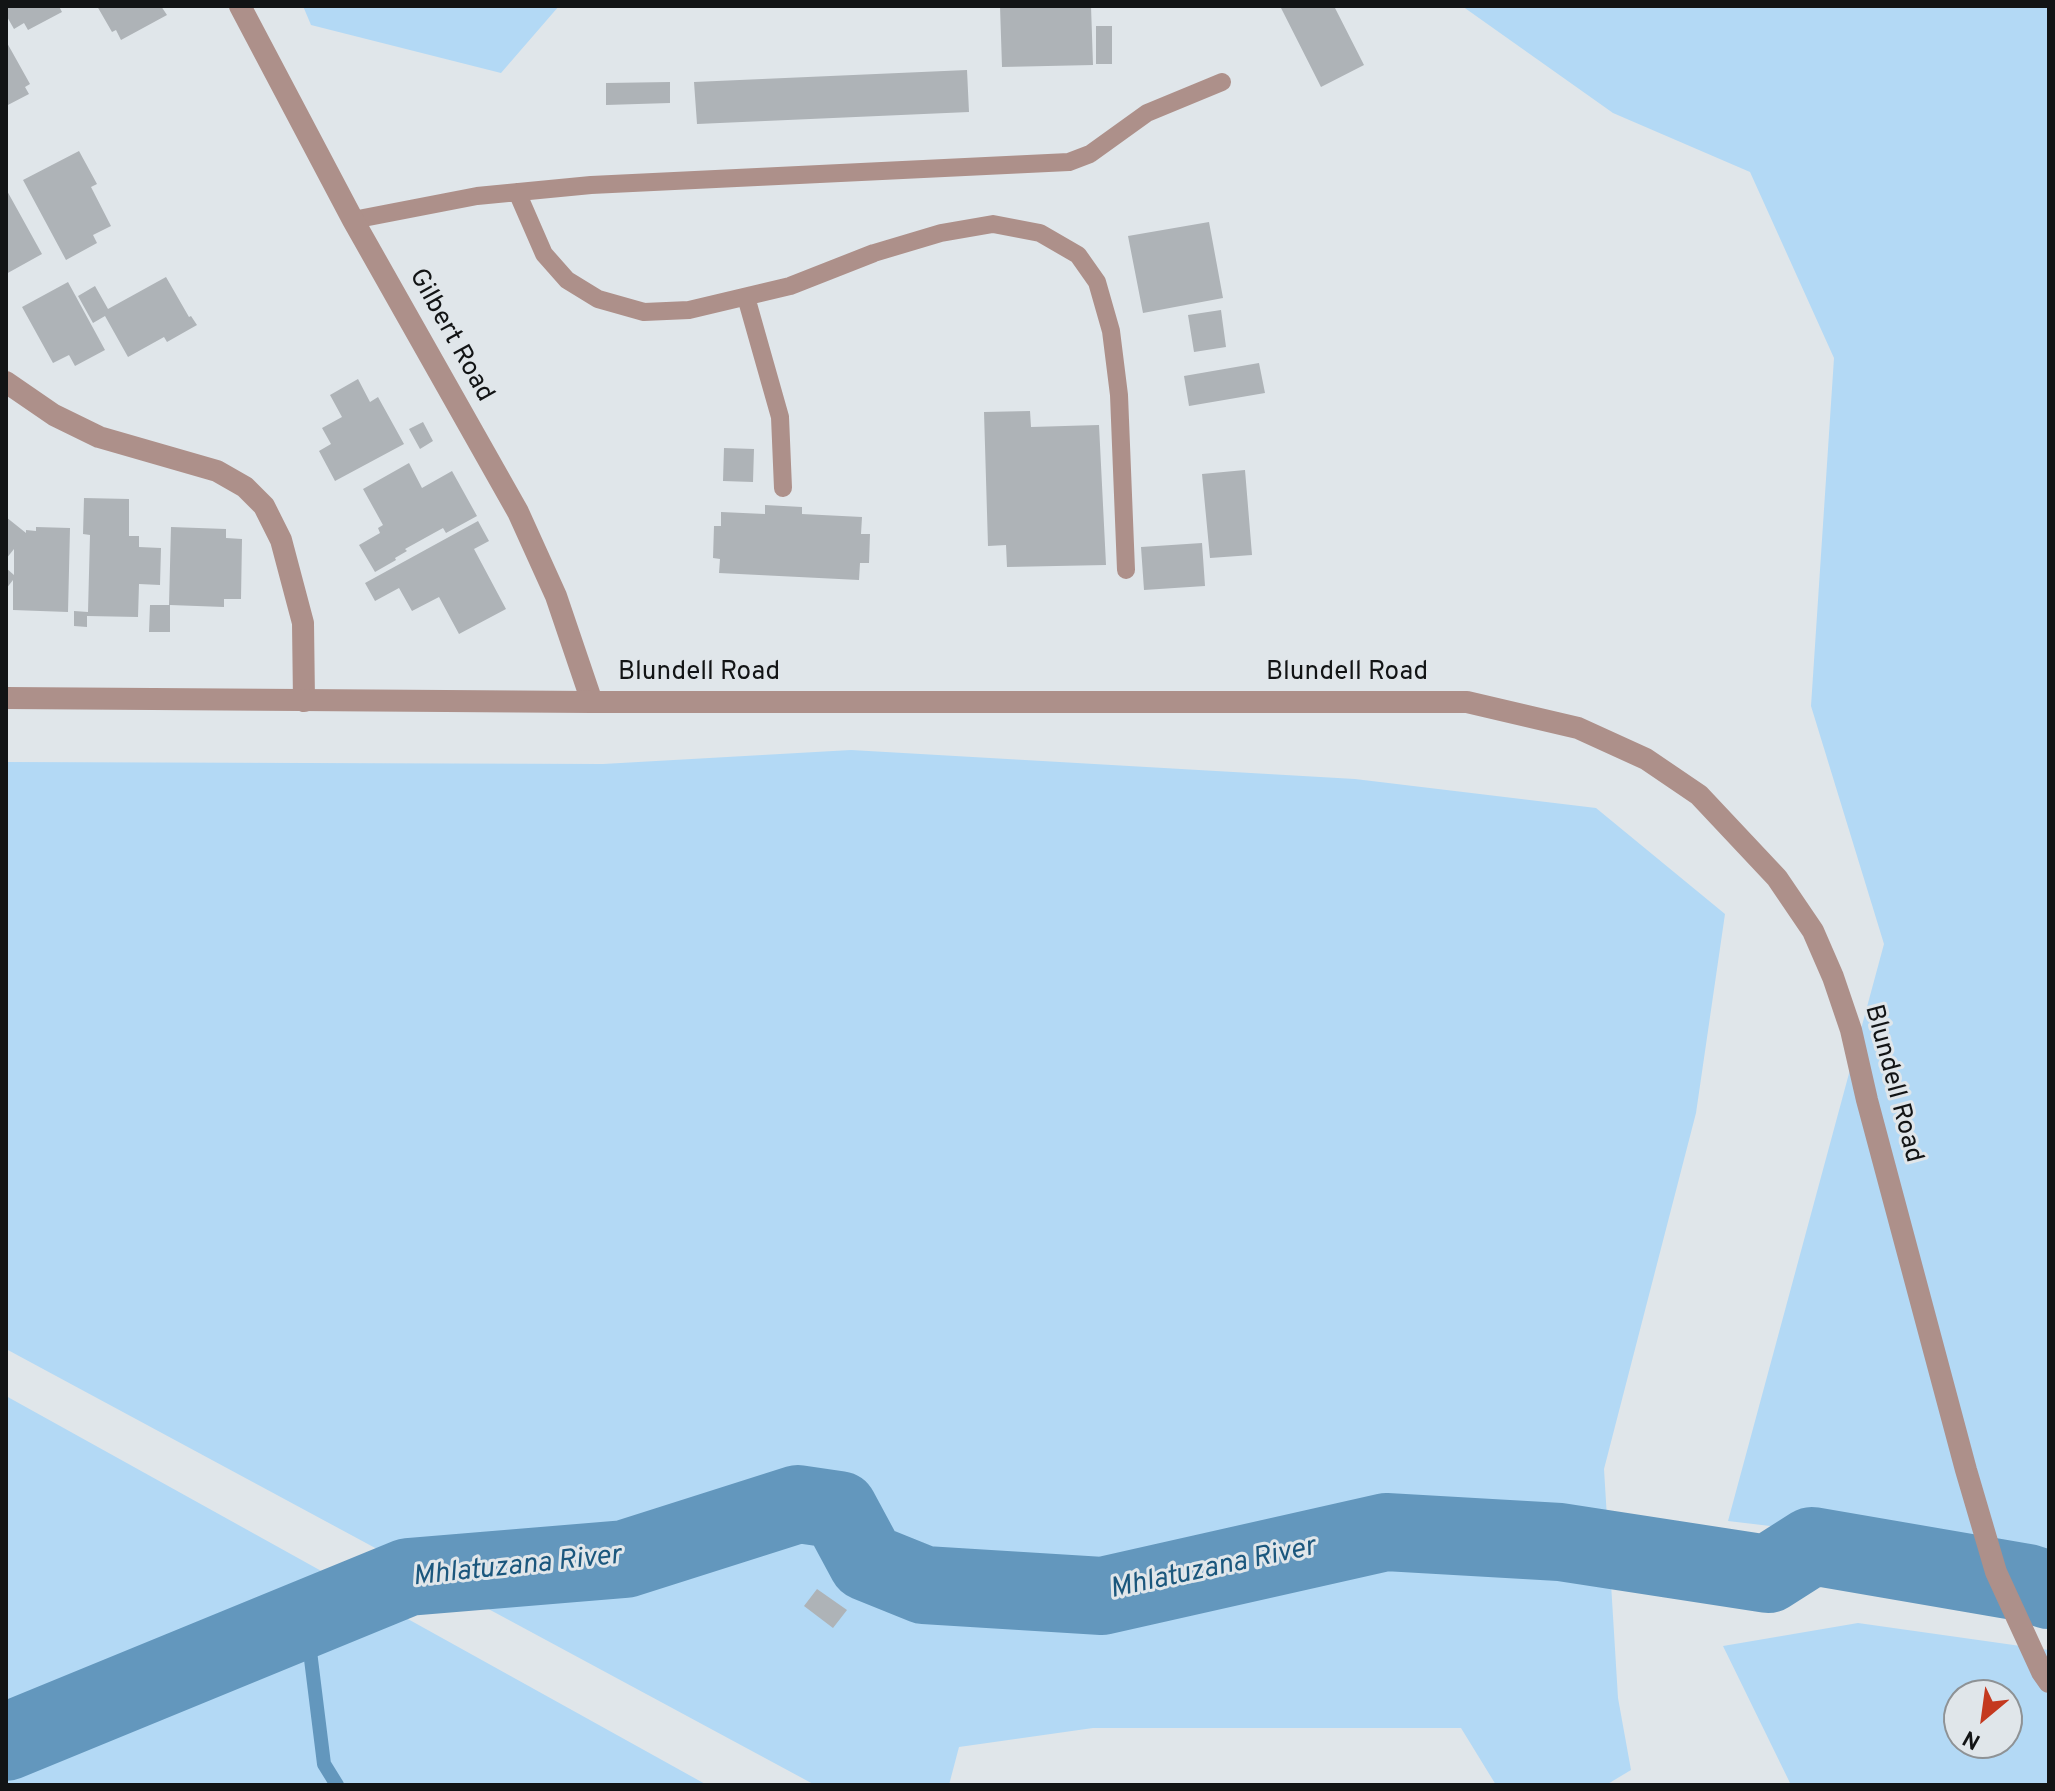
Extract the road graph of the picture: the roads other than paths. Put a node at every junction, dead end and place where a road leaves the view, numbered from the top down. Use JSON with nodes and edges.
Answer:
{"nodes":[{"id":1,"x":240,"y":6,"type":"edge"},
{"id":2,"x":1222,"y":82,"type":"dead end"},
{"id":3,"x":517,"y":192,"type":"junction"},
{"id":4,"x":353,"y":220,"type":"junction"},
{"id":5,"x":746,"y":297,"type":"junction"},
{"id":6,"x":6,"y":382,"type":"edge"},
{"id":7,"x":783,"y":488,"type":"dead end"},
{"id":8,"x":1126,"y":570,"type":"dead end"},
{"id":9,"x":6,"y":698,"type":"edge"},
{"id":10,"x":304,"y":701,"type":"junction"},
{"id":11,"x":592,"y":702,"type":"junction"},
{"id":12,"x":2049,"y":1682,"type":"edge"}],
"edges":[{"from":1,"to":4,"type":"street","name":"Gilbert Road"},
{"from":2,"to":3,"type":"lane"},
{"from":3,"to":4,"type":"lane"},
{"from":3,"to":5,"type":"lane"},
{"from":4,"to":11,"type":"street","name":"Gilbert Road"},
{"from":5,"to":7,"type":"lane"},
{"from":5,"to":8,"type":"lane"},
{"from":6,"to":10,"type":"street"},
{"from":9,"to":10,"type":"street","name":"Blundell Road"},
{"from":10,"to":11,"type":"street","name":"Blundell Road"},
{"from":11,"to":12,"type":"street","name":"Blundell Road"}]}
